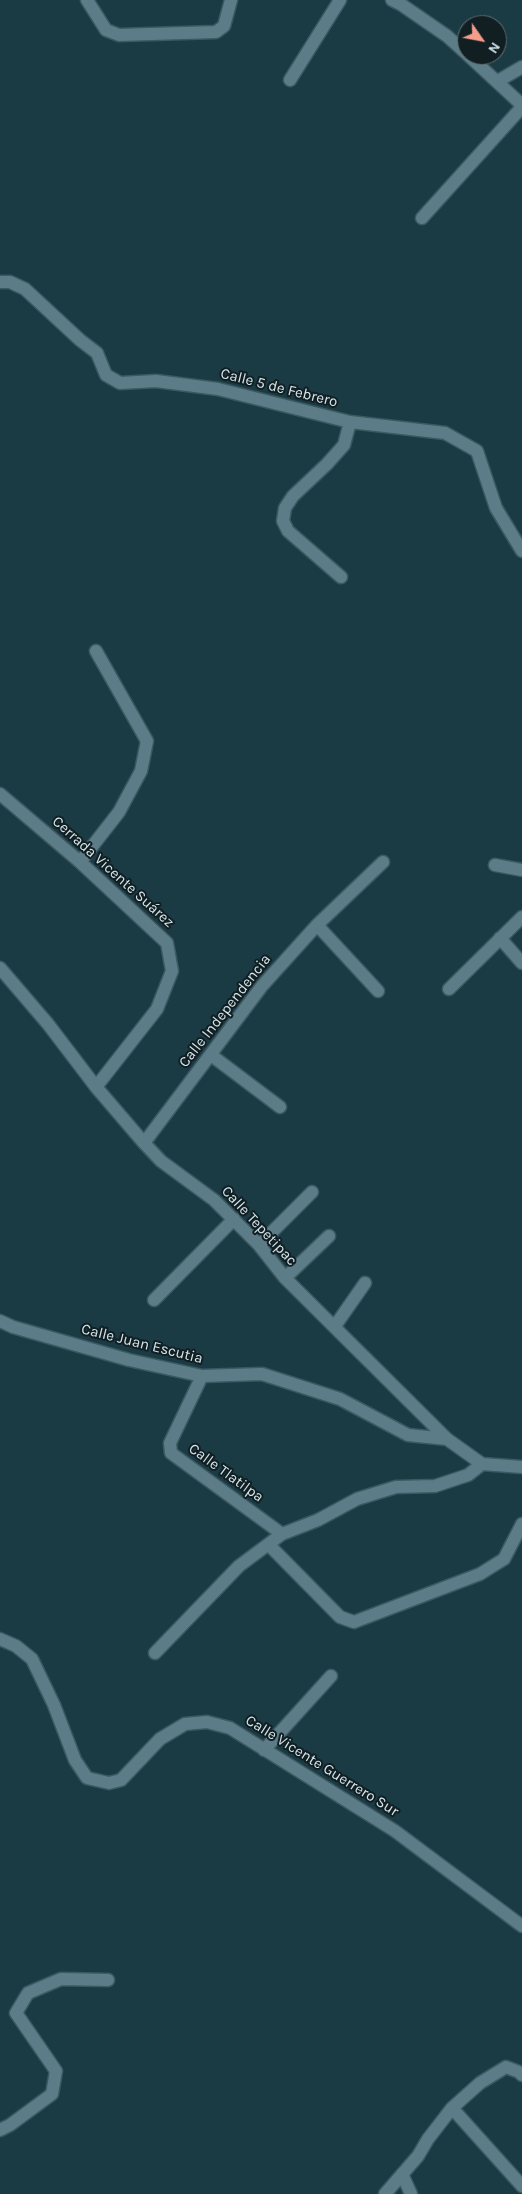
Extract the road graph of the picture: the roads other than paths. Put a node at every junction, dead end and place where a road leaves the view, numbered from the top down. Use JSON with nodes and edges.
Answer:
{"nodes":[{"id":1,"x":87,"y":0,"type":"edge"},
{"id":2,"x":231,"y":0,"type":"edge"},
{"id":3,"x":340,"y":0,"type":"edge"},
{"id":4,"x":392,"y":0,"type":"edge"},
{"id":5,"x":457,"y":45,"type":"edge"},
{"id":6,"x":480,"y":65,"type":"edge"},
{"id":7,"x":522,"y":67,"type":"edge"},
{"id":8,"x":290,"y":80,"type":"dead end"},
{"id":9,"x":498,"y":81,"type":"junction"},
{"id":10,"x":522,"y":106,"type":"edge"},
{"id":11,"x":422,"y":218,"type":"dead end"},
{"id":12,"x":0,"y":282,"type":"edge"},
{"id":13,"x":350,"y":422,"type":"junction"},
{"id":14,"x":522,"y":551,"type":"edge"},
{"id":15,"x":341,"y":577,"type":"dead end"},
{"id":16,"x":96,"y":651,"type":"dead end"},
{"id":17,"x":0,"y":794,"type":"edge"},
{"id":18,"x":80,"y":862,"type":"junction"},
{"id":19,"x":382,"y":862,"type":"dead end"},
{"id":20,"x":495,"y":865,"type":"dead end"},
{"id":21,"x":522,"y":870,"type":"edge"},
{"id":22,"x":522,"y":917,"type":"edge"},
{"id":23,"x":318,"y":925,"type":"junction"},
{"id":24,"x":500,"y":938,"type":"junction"},
{"id":25,"x":522,"y":963,"type":"edge"},
{"id":26,"x":0,"y":968,"type":"edge"},
{"id":27,"x":449,"y":989,"type":"dead end"},
{"id":28,"x":378,"y":991,"type":"dead end"},
{"id":29,"x":211,"y":1056,"type":"junction"},
{"id":30,"x":96,"y":1087,"type":"junction"},
{"id":31,"x":280,"y":1108,"type":"dead end"},
{"id":32,"x":144,"y":1143,"type":"junction"},
{"id":33,"x":312,"y":1192,"type":"dead end"},
{"id":34,"x":234,"y":1219,"type":"junction"},
{"id":35,"x":329,"y":1236,"type":"dead end"},
{"id":36,"x":259,"y":1245,"type":"junction"},
{"id":37,"x":285,"y":1278,"type":"junction"},
{"id":38,"x":365,"y":1283,"type":"dead end"},
{"id":39,"x":154,"y":1300,"type":"dead end"},
{"id":40,"x":0,"y":1321,"type":"edge"},
{"id":41,"x":335,"y":1326,"type":"junction"},
{"id":42,"x":202,"y":1376,"type":"junction"},
{"id":43,"x":447,"y":1439,"type":"junction"},
{"id":44,"x":482,"y":1464,"type":"junction"},
{"id":45,"x":522,"y":1467,"type":"edge"},
{"id":46,"x":522,"y":1524,"type":"edge"},
{"id":47,"x":282,"y":1534,"type":"junction"},
{"id":48,"x":268,"y":1545,"type":"junction"},
{"id":49,"x":0,"y":1639,"type":"edge"},
{"id":50,"x":155,"y":1653,"type":"dead end"},
{"id":51,"x":331,"y":1676,"type":"dead end"},
{"id":52,"x":264,"y":1750,"type":"junction"},
{"id":53,"x":522,"y":1926,"type":"edge"},
{"id":54,"x":108,"y":1980,"type":"dead end"},
{"id":55,"x":522,"y":2075,"type":"edge"},
{"id":56,"x":452,"y":2108,"type":"junction"},
{"id":57,"x":0,"y":2130,"type":"edge"},
{"id":58,"x":402,"y":2174,"type":"junction"},
{"id":59,"x":522,"y":2186,"type":"edge"},
{"id":60,"x":385,"y":2194,"type":"edge"},
{"id":61,"x":411,"y":2194,"type":"edge"}],
"edges":[{"from":1,"to":2,"type":"street"},
{"from":3,"to":8,"type":"street"},
{"from":4,"to":5,"type":"street"},
{"from":6,"to":9,"type":"street"},
{"from":7,"to":9,"type":"street"},
{"from":9,"to":10,"type":"street"},
{"from":10,"to":11,"type":"street"},
{"from":12,"to":13,"type":"street","name":"Calle 5 de Febrero"},
{"from":13,"to":14,"type":"street","name":"Calle 5 de Febrero"},
{"from":13,"to":15,"type":"street"},
{"from":16,"to":18,"type":"street"},
{"from":17,"to":18,"type":"street","name":"Cerrada Vicente Suárez"},
{"from":18,"to":30,"type":"street","name":"Cerrada Vicente Suárez"},
{"from":19,"to":23,"type":"street","name":"Calle Independencia"},
{"from":20,"to":21,"type":"street"},
{"from":22,"to":24,"type":"street"},
{"from":23,"to":28,"type":"street"},
{"from":23,"to":29,"type":"street","name":"Calle Independencia"},
{"from":24,"to":25,"type":"street"},
{"from":24,"to":27,"type":"street"},
{"from":26,"to":30,"type":"street","name":"Calle Tepetipac"},
{"from":29,"to":31,"type":"street"},
{"from":29,"to":32,"type":"street","name":"Calle Independencia"},
{"from":30,"to":32,"type":"street","name":"Calle Tepetipac"},
{"from":32,"to":34,"type":"street","name":"Calle Tepetipac"},
{"from":33,"to":36,"type":"street"},
{"from":34,"to":36,"type":"street","name":"Calle Tepetipac"},
{"from":34,"to":39,"type":"street"},
{"from":35,"to":37,"type":"street"},
{"from":36,"to":37,"type":"street","name":"Calle Tepetipac"},
{"from":37,"to":41,"type":"street","name":"Calle Tepetipac"},
{"from":38,"to":41,"type":"street"},
{"from":40,"to":42,"type":"street","name":"Calle Juan Escutia"},
{"from":41,"to":43,"type":"street","name":"Calle Tepetipac"},
{"from":42,"to":43,"type":"street","name":"Calle Juan Escutia"},
{"from":42,"to":47,"type":"street","name":"Calle Tlatilpa"},
{"from":43,"to":44,"type":"street","name":"Calle Tepetipac"},
{"from":44,"to":45,"type":"street"},
{"from":44,"to":47,"type":"street"},
{"from":46,"to":48,"type":"street"},
{"from":47,"to":48,"type":"street"},
{"from":48,"to":50,"type":"street"},
{"from":49,"to":52,"type":"street","name":"Calle Vicente Guerrero Sur"},
{"from":51,"to":52,"type":"street"},
{"from":52,"to":53,"type":"street","name":"Calle Vicente Guerrero Sur"},
{"from":54,"to":57,"type":"street"},
{"from":55,"to":56,"type":"street"},
{"from":56,"to":58,"type":"street"},
{"from":56,"to":59,"type":"street"},
{"from":58,"to":60,"type":"street"},
{"from":58,"to":61,"type":"street"}]}
